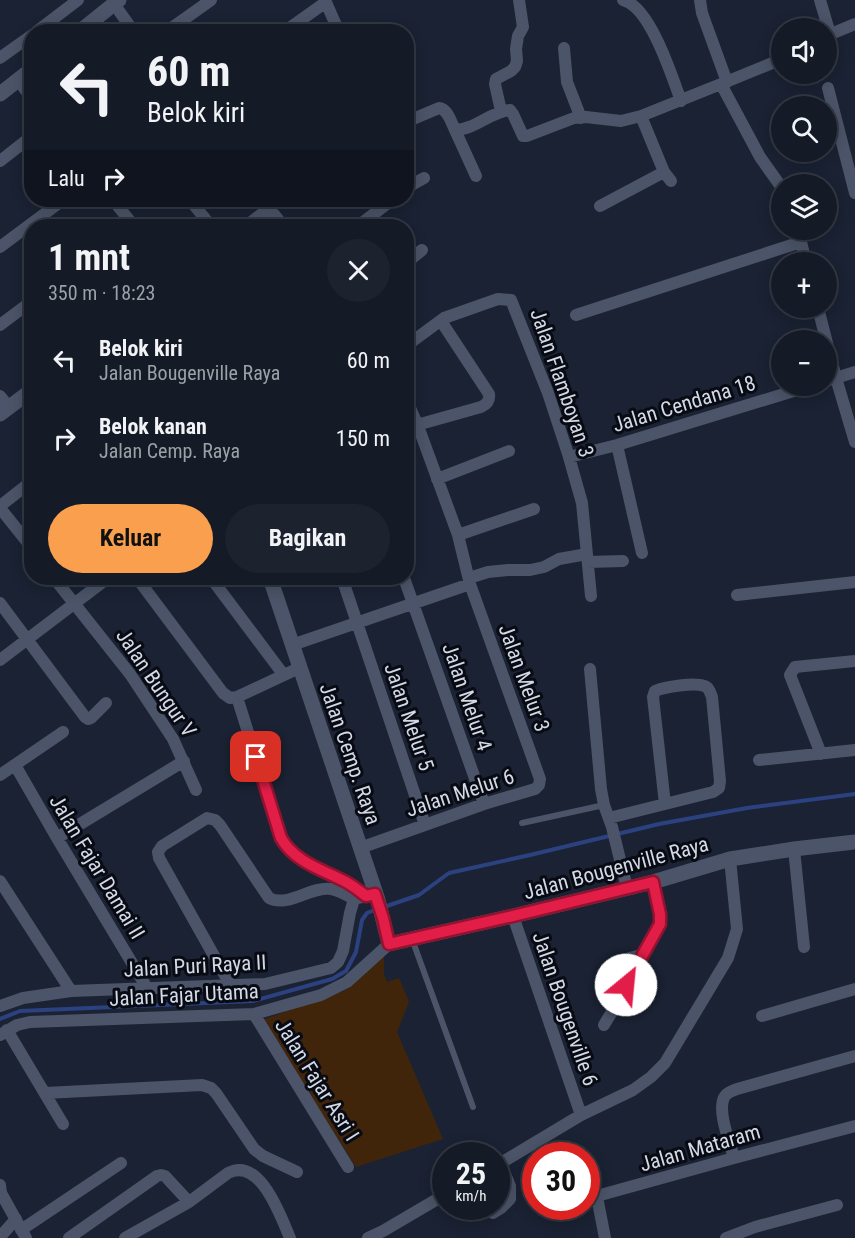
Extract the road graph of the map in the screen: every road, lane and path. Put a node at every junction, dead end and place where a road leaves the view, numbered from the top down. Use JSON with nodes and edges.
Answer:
{"nodes":[{"id":1,"x":78,"y":0,"type":"edge"},
{"id":2,"x":211,"y":0,"type":"edge"},
{"id":3,"x":519,"y":0,"type":"edge"},
{"id":4,"x":623,"y":0,"type":"edge"},
{"id":5,"x":699,"y":0,"type":"edge"},
{"id":6,"x":820,"y":0,"type":"edge"},
{"id":7,"x":326,"y":1,"type":"edge"},
{"id":8,"x":117,"y":2,"type":"edge"},
{"id":9,"x":824,"y":18,"type":"edge"},
{"id":10,"x":46,"y":24,"type":"edge"},
{"id":11,"x":89,"y":24,"type":"edge"},
{"id":12,"x":129,"y":24,"type":"edge"},
{"id":13,"x":177,"y":24,"type":"edge"},
{"id":14,"x":295,"y":24,"type":"edge"},
{"id":15,"x":336,"y":24,"type":"edge"},
{"id":16,"x":855,"y":24,"type":"edge"},
{"id":17,"x":837,"y":31,"type":"edge"},
{"id":18,"x":24,"y":40,"type":"edge"},
{"id":19,"x":564,"y":48,"type":"dead end"},
{"id":20,"x":0,"y":58,"type":"edge"},
{"id":21,"x":771,"y":64,"type":"edge"},
{"id":22,"x":24,"y":75,"type":"edge"},
{"id":23,"x":18,"y":80,"type":"junction"},
{"id":24,"x":724,"y":83,"type":"junction"},
{"id":25,"x":24,"y":88,"type":"edge"},
{"id":26,"x":828,"y":88,"type":"dead end"},
{"id":27,"x":0,"y":94,"type":"edge"},
{"id":28,"x":681,"y":100,"type":"junction"},
{"id":29,"x":501,"y":111,"type":"junction"},
{"id":30,"x":640,"y":116,"type":"junction"},
{"id":31,"x":581,"y":118,"type":"junction"},
{"id":32,"x":414,"y":119,"type":"edge"},
{"id":33,"x":455,"y":130,"type":"junction"},
{"id":34,"x":24,"y":142,"type":"edge"},
{"id":35,"x":0,"y":161,"type":"edge"},
{"id":36,"x":772,"y":174,"type":"edge"},
{"id":37,"x":476,"y":176,"type":"dead end"},
{"id":38,"x":424,"y":178,"type":"dead end"},
{"id":39,"x":414,"y":184,"type":"edge"},
{"id":40,"x":855,"y":193,"type":"edge"},
{"id":41,"x":600,"y":206,"type":"dead end"},
{"id":42,"x":54,"y":207,"type":"edge"},
{"id":43,"x":196,"y":207,"type":"edge"},
{"id":44,"x":263,"y":207,"type":"edge"},
{"id":45,"x":268,"y":207,"type":"edge"},
{"id":46,"x":383,"y":207,"type":"edge"},
{"id":47,"x":38,"y":219,"type":"edge"},
{"id":48,"x":205,"y":219,"type":"edge"},
{"id":49,"x":252,"y":219,"type":"edge"},
{"id":50,"x":278,"y":219,"type":"edge"},
{"id":51,"x":367,"y":219,"type":"edge"},
{"id":52,"x":24,"y":229,"type":"edge"},
{"id":53,"x":788,"y":240,"type":"edge"},
{"id":54,"x":0,"y":247,"type":"edge"},
{"id":55,"x":422,"y":250,"type":"dead end"},
{"id":56,"x":414,"y":256,"type":"edge"},
{"id":57,"x":24,"y":307,"type":"edge"},
{"id":58,"x":576,"y":315,"type":"dead end"},
{"id":59,"x":441,"y":321,"type":"junction"},
{"id":60,"x":0,"y":325,"type":"edge"},
{"id":61,"x":414,"y":340,"type":"edge"},
{"id":62,"x":855,"y":372,"type":"edge"},
{"id":63,"x":837,"y":377,"type":"edge"},
{"id":64,"x":24,"y":394,"type":"edge"},
{"id":65,"x":837,"y":395,"type":"edge"},
{"id":66,"x":777,"y":396,"type":"edge"},
{"id":67,"x":3,"y":406,"type":"edge"},
{"id":68,"x":414,"y":426,"type":"edge"},
{"id":69,"x":414,"y":431,"type":"edge"},
{"id":70,"x":855,"y":442,"type":"edge"},
{"id":71,"x":617,"y":445,"type":"junction"},
{"id":72,"x":509,"y":451,"type":"dead end"},
{"id":73,"x":569,"y":457,"type":"junction"},
{"id":74,"x":437,"y":479,"type":"junction"},
{"id":75,"x":24,"y":488,"type":"edge"},
{"id":76,"x":0,"y":507,"type":"edge"},
{"id":77,"x":534,"y":509,"type":"dead end"},
{"id":78,"x":458,"y":535,"type":"junction"},
{"id":79,"x":24,"y":538,"type":"edge"},
{"id":80,"x":642,"y":553,"type":"dead end"},
{"id":81,"x":587,"y":558,"type":"junction"},
{"id":82,"x":623,"y":561,"type":"dead end"},
{"id":83,"x":469,"y":581,"type":"junction"},
{"id":84,"x":855,"y":582,"type":"edge"},
{"id":85,"x":60,"y":585,"type":"edge"},
{"id":86,"x":99,"y":585,"type":"edge"},
{"id":87,"x":142,"y":585,"type":"edge"},
{"id":88,"x":217,"y":585,"type":"edge"},
{"id":89,"x":272,"y":585,"type":"edge"},
{"id":90,"x":344,"y":585,"type":"edge"},
{"id":91,"x":407,"y":585,"type":"edge"},
{"id":92,"x":737,"y":595,"type":"dead end"},
{"id":93,"x":591,"y":596,"type":"dead end"},
{"id":94,"x":0,"y":603,"type":"edge"},
{"id":95,"x":75,"y":603,"type":"junction"},
{"id":96,"x":413,"y":603,"type":"junction"},
{"id":97,"x":357,"y":622,"type":"junction"},
{"id":98,"x":27,"y":639,"type":"junction"},
{"id":99,"x":292,"y":645,"type":"junction"},
{"id":100,"x":0,"y":660,"type":"edge"},
{"id":101,"x":855,"y":661,"type":"edge"},
{"id":102,"x":299,"y":668,"type":"junction"},
{"id":103,"x":590,"y":669,"type":"dead end"},
{"id":104,"x":283,"y":674,"type":"junction"},
{"id":105,"x":237,"y":696,"type":"junction"},
{"id":106,"x":106,"y":703,"type":"dead end"},
{"id":107,"x":63,"y":732,"type":"dead end"},
{"id":108,"x":855,"y":750,"type":"edge"},
{"id":109,"x":821,"y":754,"type":"junction"},
{"id":110,"x":759,"y":760,"type":"dead end"},
{"id":111,"x":183,"y":761,"type":"junction"},
{"id":112,"x":15,"y":765,"type":"junction"},
{"id":113,"x":0,"y":775,"type":"edge"},
{"id":114,"x":539,"y":785,"type":"joint"},
{"id":115,"x":196,"y":790,"type":"dead end"},
{"id":116,"x":484,"y":804,"type":"junction"},
{"id":117,"x":665,"y":804,"type":"junction"},
{"id":118,"x":604,"y":805,"type":"junction"},
{"id":119,"x":611,"y":822,"type":"junction"},
{"id":120,"x":522,"y":824,"type":"dead end"},
{"id":121,"x":425,"y":825,"type":"junction"},
{"id":122,"x":57,"y":838,"type":"junction"},
{"id":123,"x":855,"y":843,"type":"edge"},
{"id":124,"x":360,"y":848,"type":"junction"},
{"id":125,"x":794,"y":849,"type":"junction"},
{"id":126,"x":730,"y":859,"type":"junction"},
{"id":127,"x":0,"y":881,"type":"edge"},
{"id":128,"x":653,"y":882,"type":"junction"},
{"id":129,"x":627,"y":888,"type":"junction"},
{"id":130,"x":368,"y":897,"type":"junction"},
{"id":131,"x":513,"y":916,"type":"junction"},
{"id":132,"x":412,"y":939,"type":"junction"},
{"id":133,"x":389,"y":944,"type":"junction"},
{"id":134,"x":804,"y":947,"type":"dead end"},
{"id":135,"x":642,"y":955,"type":"junction"},
{"id":136,"x":231,"y":986,"type":"junction"},
{"id":137,"x":147,"y":988,"type":"junction"},
{"id":138,"x":855,"y":989,"type":"edge"},
{"id":139,"x":71,"y":991,"type":"junction"},
{"id":140,"x":619,"y":1000,"type":"junction"},
{"id":141,"x":0,"y":1006,"type":"edge"},
{"id":142,"x":254,"y":1014,"type":"junction"},
{"id":143,"x":762,"y":1016,"type":"dead end"},
{"id":144,"x":604,"y":1025,"type":"dead end"},
{"id":145,"x":4,"y":1032,"type":"edge"},
{"id":146,"x":855,"y":1056,"type":"edge"},
{"id":147,"x":45,"y":1093,"type":"junction"},
{"id":148,"x":473,"y":1107,"type":"dead end"},
{"id":149,"x":581,"y":1115,"type":"junction"},
{"id":150,"x":63,"y":1124,"type":"dead end"},
{"id":151,"x":855,"y":1126,"type":"edge"},
{"id":152,"x":510,"y":1158,"type":"edge"},
{"id":153,"x":734,"y":1158,"type":"junction"},
{"id":154,"x":121,"y":1163,"type":"dead end"},
{"id":155,"x":348,"y":1167,"type":"dead end"},
{"id":156,"x":297,"y":1172,"type":"dead end"},
{"id":157,"x":0,"y":1190,"type":"edge"},
{"id":158,"x":600,"y":1196,"type":"edge"},
{"id":159,"x":189,"y":1202,"type":"junction"},
{"id":160,"x":432,"y":1202,"type":"edge"},
{"id":161,"x":837,"y":1205,"type":"dead end"},
{"id":162,"x":599,"y":1220,"type":"edge"},
{"id":163,"x":21,"y":1229,"type":"edge"},
{"id":164,"x":85,"y":1233,"type":"edge"},
{"id":165,"x":757,"y":1233,"type":"edge"},
{"id":166,"x":0,"y":1237,"type":"edge"},
{"id":167,"x":69,"y":1238,"type":"edge"},
{"id":168,"x":125,"y":1238,"type":"edge"},
{"id":169,"x":290,"y":1238,"type":"edge"},
{"id":170,"x":368,"y":1238,"type":"edge"},
{"id":171,"x":605,"y":1238,"type":"edge"},
{"id":172,"x":726,"y":1238,"type":"edge"}],
"edges":[{"from":1,"to":10,"type":"street"},
{"from":2,"to":13,"type":"street"},
{"from":3,"to":29,"type":"street"},
{"from":4,"to":28,"type":"street"},
{"from":5,"to":24,"type":"street"},
{"from":6,"to":9,"type":"street"},
{"from":7,"to":14,"type":"street"},
{"from":7,"to":15,"type":"street"},
{"from":8,"to":11,"type":"street"},
{"from":8,"to":12,"type":"street"},
{"from":16,"to":17,"type":"street"},
{"from":18,"to":20,"type":"street"},
{"from":19,"to":31,"type":"street"},
{"from":21,"to":24,"type":"street"},
{"from":22,"to":23,"type":"street"},
{"from":23,"to":25,"type":"street"},
{"from":23,"to":27,"type":"street"},
{"from":24,"to":28,"type":"street"},
{"from":24,"to":36,"type":"street"},
{"from":26,"to":40,"type":"street"},
{"from":28,"to":30,"type":"street"},
{"from":29,"to":31,"type":"street"},
{"from":29,"to":33,"type":"street"},
{"from":30,"to":31,"type":"street"},
{"from":30,"to":41,"type":"street"},
{"from":32,"to":33,"type":"street"},
{"from":33,"to":37,"type":"street"},
{"from":34,"to":35,"type":"street"},
{"from":38,"to":39,"type":"street"},
{"from":42,"to":47,"type":"street"},
{"from":43,"to":48,"type":"street"},
{"from":44,"to":49,"type":"street"},
{"from":45,"to":50,"type":"street"},
{"from":46,"to":51,"type":"street"},
{"from":52,"to":54,"type":"street"},
{"from":53,"to":58,"type":"street"},
{"from":55,"to":56,"type":"street"},
{"from":57,"to":60,"type":"street"},
{"from":59,"to":61,"type":"street","name":"Jalan Flamboyan 3"},
{"from":59,"to":68,"type":"street"},
{"from":59,"to":73,"type":"street","name":"Jalan Flamboyan 3"},
{"from":62,"to":63,"type":"street"},
{"from":64,"to":67,"type":"street"},
{"from":65,"to":70,"type":"street"},
{"from":66,"to":71,"type":"street","name":"Jalan Cendana 18"},
{"from":69,"to":74,"type":"street","name":"Jalan Melur 3"},
{"from":71,"to":73,"type":"street","name":"Jalan Cendana 18"},
{"from":71,"to":80,"type":"street"},
{"from":72,"to":74,"type":"street"},
{"from":73,"to":81,"type":"street","name":"Jalan Flamboyan 3"},
{"from":74,"to":78,"type":"street","name":"Jalan Melur 3"},
{"from":75,"to":76,"type":"street"},
{"from":76,"to":79,"type":"street"},
{"from":77,"to":78,"type":"street"},
{"from":78,"to":83,"type":"street","name":"Jalan Melur 3"},
{"from":81,"to":82,"type":"street"},
{"from":81,"to":83,"type":"street"},
{"from":81,"to":93,"type":"street","name":"Jalan Flamboyan 3"},
{"from":83,"to":96,"type":"street"},
{"from":83,"to":114,"type":"street","name":"Jalan Melur 3"},
{"from":84,"to":92,"type":"street"},
{"from":85,"to":95,"type":"street","name":"Jalan Bungur V"},
{"from":86,"to":95,"type":"street"},
{"from":87,"to":105,"type":"street"},
{"from":88,"to":104,"type":"street"},
{"from":89,"to":99,"type":"street","name":"Jalan Cemp. Raya"},
{"from":90,"to":97,"type":"street","name":"Jalan Melur 5"},
{"from":91,"to":96,"type":"street","name":"Jalan Melur 4"},
{"from":94,"to":98,"type":"street"},
{"from":95,"to":98,"type":"street"},
{"from":95,"to":111,"type":"street","name":"Jalan Bungur V"},
{"from":96,"to":97,"type":"street"},
{"from":96,"to":116,"type":"street","name":"Jalan Melur 4"},
{"from":97,"to":99,"type":"street"},
{"from":97,"to":121,"type":"street","name":"Jalan Melur 5"},
{"from":98,"to":100,"type":"street"},
{"from":98,"to":106,"type":"street"},
{"from":99,"to":102,"type":"street","name":"Jalan Cemp. Raya"},
{"from":101,"to":109,"type":"street"},
{"from":102,"to":104,"type":"street"},
{"from":102,"to":124,"type":"street","name":"Jalan Cemp. Raya"},
{"from":103,"to":118,"type":"street"},
{"from":104,"to":105,"type":"street"},
{"from":105,"to":130,"type":"street"},
{"from":107,"to":112,"type":"street"},
{"from":108,"to":109,"type":"street"},
{"from":109,"to":110,"type":"street"},
{"from":111,"to":115,"type":"street","name":"Jalan Bungur V"},
{"from":111,"to":122,"type":"street"},
{"from":112,"to":113,"type":"street"},
{"from":112,"to":122,"type":"street","name":"Jalan Fajar Damai II"},
{"from":114,"to":116,"type":"street","name":"Jalan Melur 6"},
{"from":116,"to":121,"type":"street","name":"Jalan Melur 6"},
{"from":117,"to":117,"type":"street"},
{"from":117,"to":119,"type":"street"},
{"from":118,"to":119,"type":"street"},
{"from":118,"to":120,"type":"lane"},
{"from":119,"to":129,"type":"street"},
{"from":121,"to":124,"type":"street","name":"Jalan Melur 6"},
{"from":122,"to":137,"type":"street","name":"Jalan Fajar Damai II"},
{"from":123,"to":125,"type":"street","name":"Jalan Bougenville Raya"},
{"from":124,"to":130,"type":"street","name":"Jalan Cemp. Raya"},
{"from":125,"to":126,"type":"street","name":"Jalan Bougenville Raya"},
{"from":125,"to":134,"type":"street"},
{"from":126,"to":128,"type":"street","name":"Jalan Bougenville Raya"},
{"from":126,"to":149,"type":"street"},
{"from":127,"to":139,"type":"street"},
{"from":128,"to":129,"type":"street","name":"Jalan Bougenville Raya"},
{"from":128,"to":135,"type":"street"},
{"from":129,"to":131,"type":"street","name":"Jalan Bougenville Raya"},
{"from":130,"to":133,"type":"street","name":"Jalan Cemp. Raya"},
{"from":130,"to":136,"type":"street","name":"Jalan Puri Raya II"},
{"from":130,"to":136,"type":"street"},
{"from":131,"to":132,"type":"street","name":"Jalan Bougenville Raya"},
{"from":131,"to":149,"type":"street","name":"Jalan Bougenville 6"},
{"from":132,"to":133,"type":"street","name":"Jalan Bougenville Raya"},
{"from":132,"to":148,"type":"lane"},
{"from":133,"to":142,"type":"street","name":"Jalan Fajar Utama"},
{"from":135,"to":140,"type":"street"},
{"from":135,"to":140,"type":"street"},
{"from":136,"to":137,"type":"street","name":"Jalan Puri Raya II"},
{"from":137,"to":139,"type":"street","name":"Jalan Puri Raya II"},
{"from":138,"to":143,"type":"street"},
{"from":139,"to":141,"type":"street","name":"Jalan Puri Raya II"},
{"from":140,"to":144,"type":"street"},
{"from":142,"to":145,"type":"street","name":"Jalan Fajar Utama"},
{"from":142,"to":155,"type":"street","name":"Jalan Fajar Asri I"},
{"from":145,"to":147,"type":"street"},
{"from":146,"to":153,"type":"street"},
{"from":147,"to":150,"type":"street"},
{"from":147,"to":156,"type":"street"},
{"from":149,"to":152,"type":"street"},
{"from":151,"to":153,"type":"street","name":"Jalan Mataram"},
{"from":153,"to":158,"type":"street","name":"Jalan Mataram"},
{"from":154,"to":163,"type":"street"},
{"from":157,"to":163,"type":"street"},
{"from":159,"to":164,"type":"street"},
{"from":159,"to":168,"type":"street"},
{"from":159,"to":169,"type":"street"},
{"from":160,"to":170,"type":"street"},
{"from":161,"to":165,"type":"street"},
{"from":162,"to":171,"type":"street","name":"Jalan Mataram"},
{"from":163,"to":166,"type":"street"},
{"from":164,"to":167,"type":"street"},
{"from":165,"to":172,"type":"street"}]}
